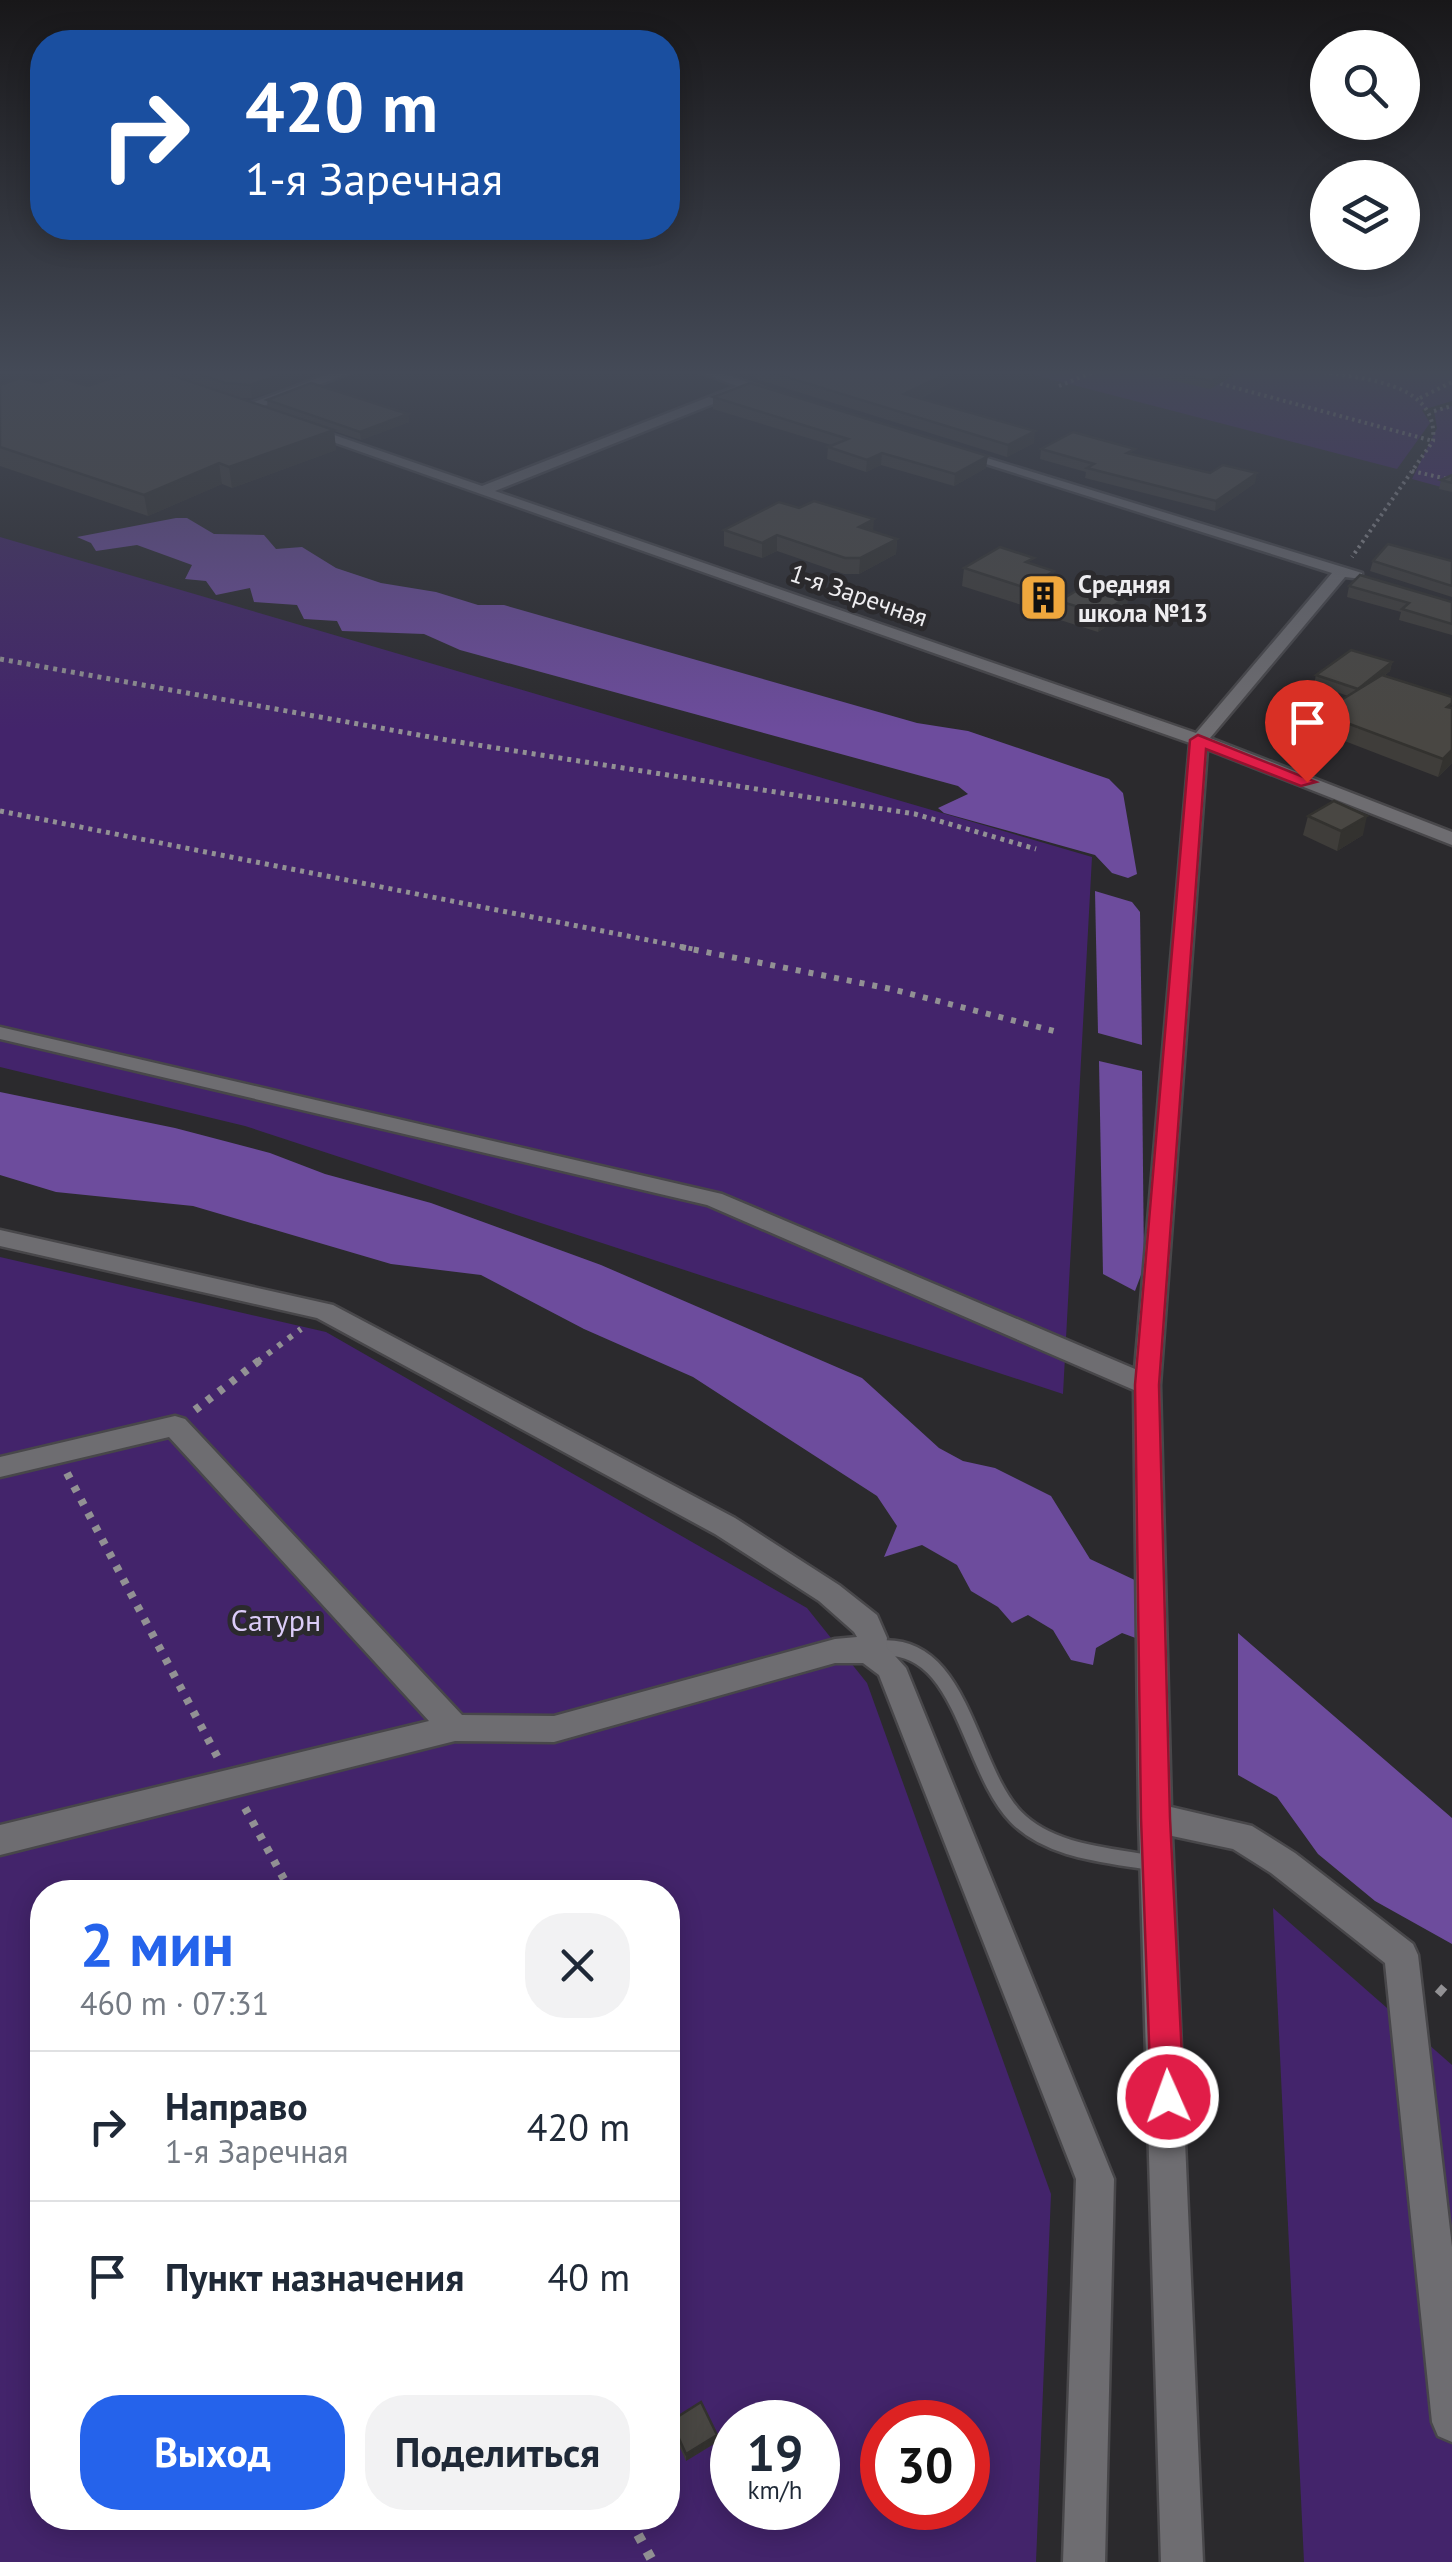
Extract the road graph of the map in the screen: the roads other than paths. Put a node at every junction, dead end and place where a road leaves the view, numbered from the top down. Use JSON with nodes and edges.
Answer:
{"nodes":[{"id":1,"x":484,"y":491,"type":"edge"},
{"id":2,"x":1084,"y":491,"type":"edge"},
{"id":3,"x":1342,"y":571,"type":"junction"},
{"id":4,"x":1379,"y":582,"type":"edge"},
{"id":5,"x":1198,"y":740,"type":"junction"},
{"id":6,"x":1452,"y":839,"type":"edge"},
{"id":7,"x":0,"y":1033,"type":"edge"},
{"id":8,"x":0,"y":1238,"type":"edge"},
{"id":9,"x":1147,"y":1385,"type":"junction"},
{"id":10,"x":0,"y":1468,"type":"edge"},
{"id":11,"x":870,"y":1650,"type":"junction"},
{"id":12,"x":456,"y":1728,"type":"junction"},
{"id":13,"x":1155,"y":1818,"type":"junction"},
{"id":14,"x":0,"y":1840,"type":"edge"},
{"id":15,"x":1160,"y":1864,"type":"junction"},
{"id":16,"x":1452,"y":2422,"type":"edge"},
{"id":17,"x":1084,"y":2562,"type":"edge"},
{"id":18,"x":1182,"y":2562,"type":"edge"}],
"edges":[{"from":1,"to":5,"type":"street","name":"1-я Заречная"},
{"from":2,"to":3,"type":"street"},
{"from":3,"to":4,"type":"street"},
{"from":3,"to":5,"type":"street"},
{"from":5,"to":6,"type":"street","name":"1-я Заречная"},
{"from":5,"to":9,"type":"street"},
{"from":7,"to":9,"type":"street"},
{"from":8,"to":11,"type":"street"},
{"from":9,"to":13,"type":"street"},
{"from":10,"to":12,"type":"street"},
{"from":11,"to":12,"type":"street"},
{"from":11,"to":15,"type":"lane"},
{"from":11,"to":17,"type":"street"},
{"from":12,"to":14,"type":"street"},
{"from":13,"to":15,"type":"street"},
{"from":13,"to":16,"type":"street"},
{"from":15,"to":18,"type":"street"}]}
